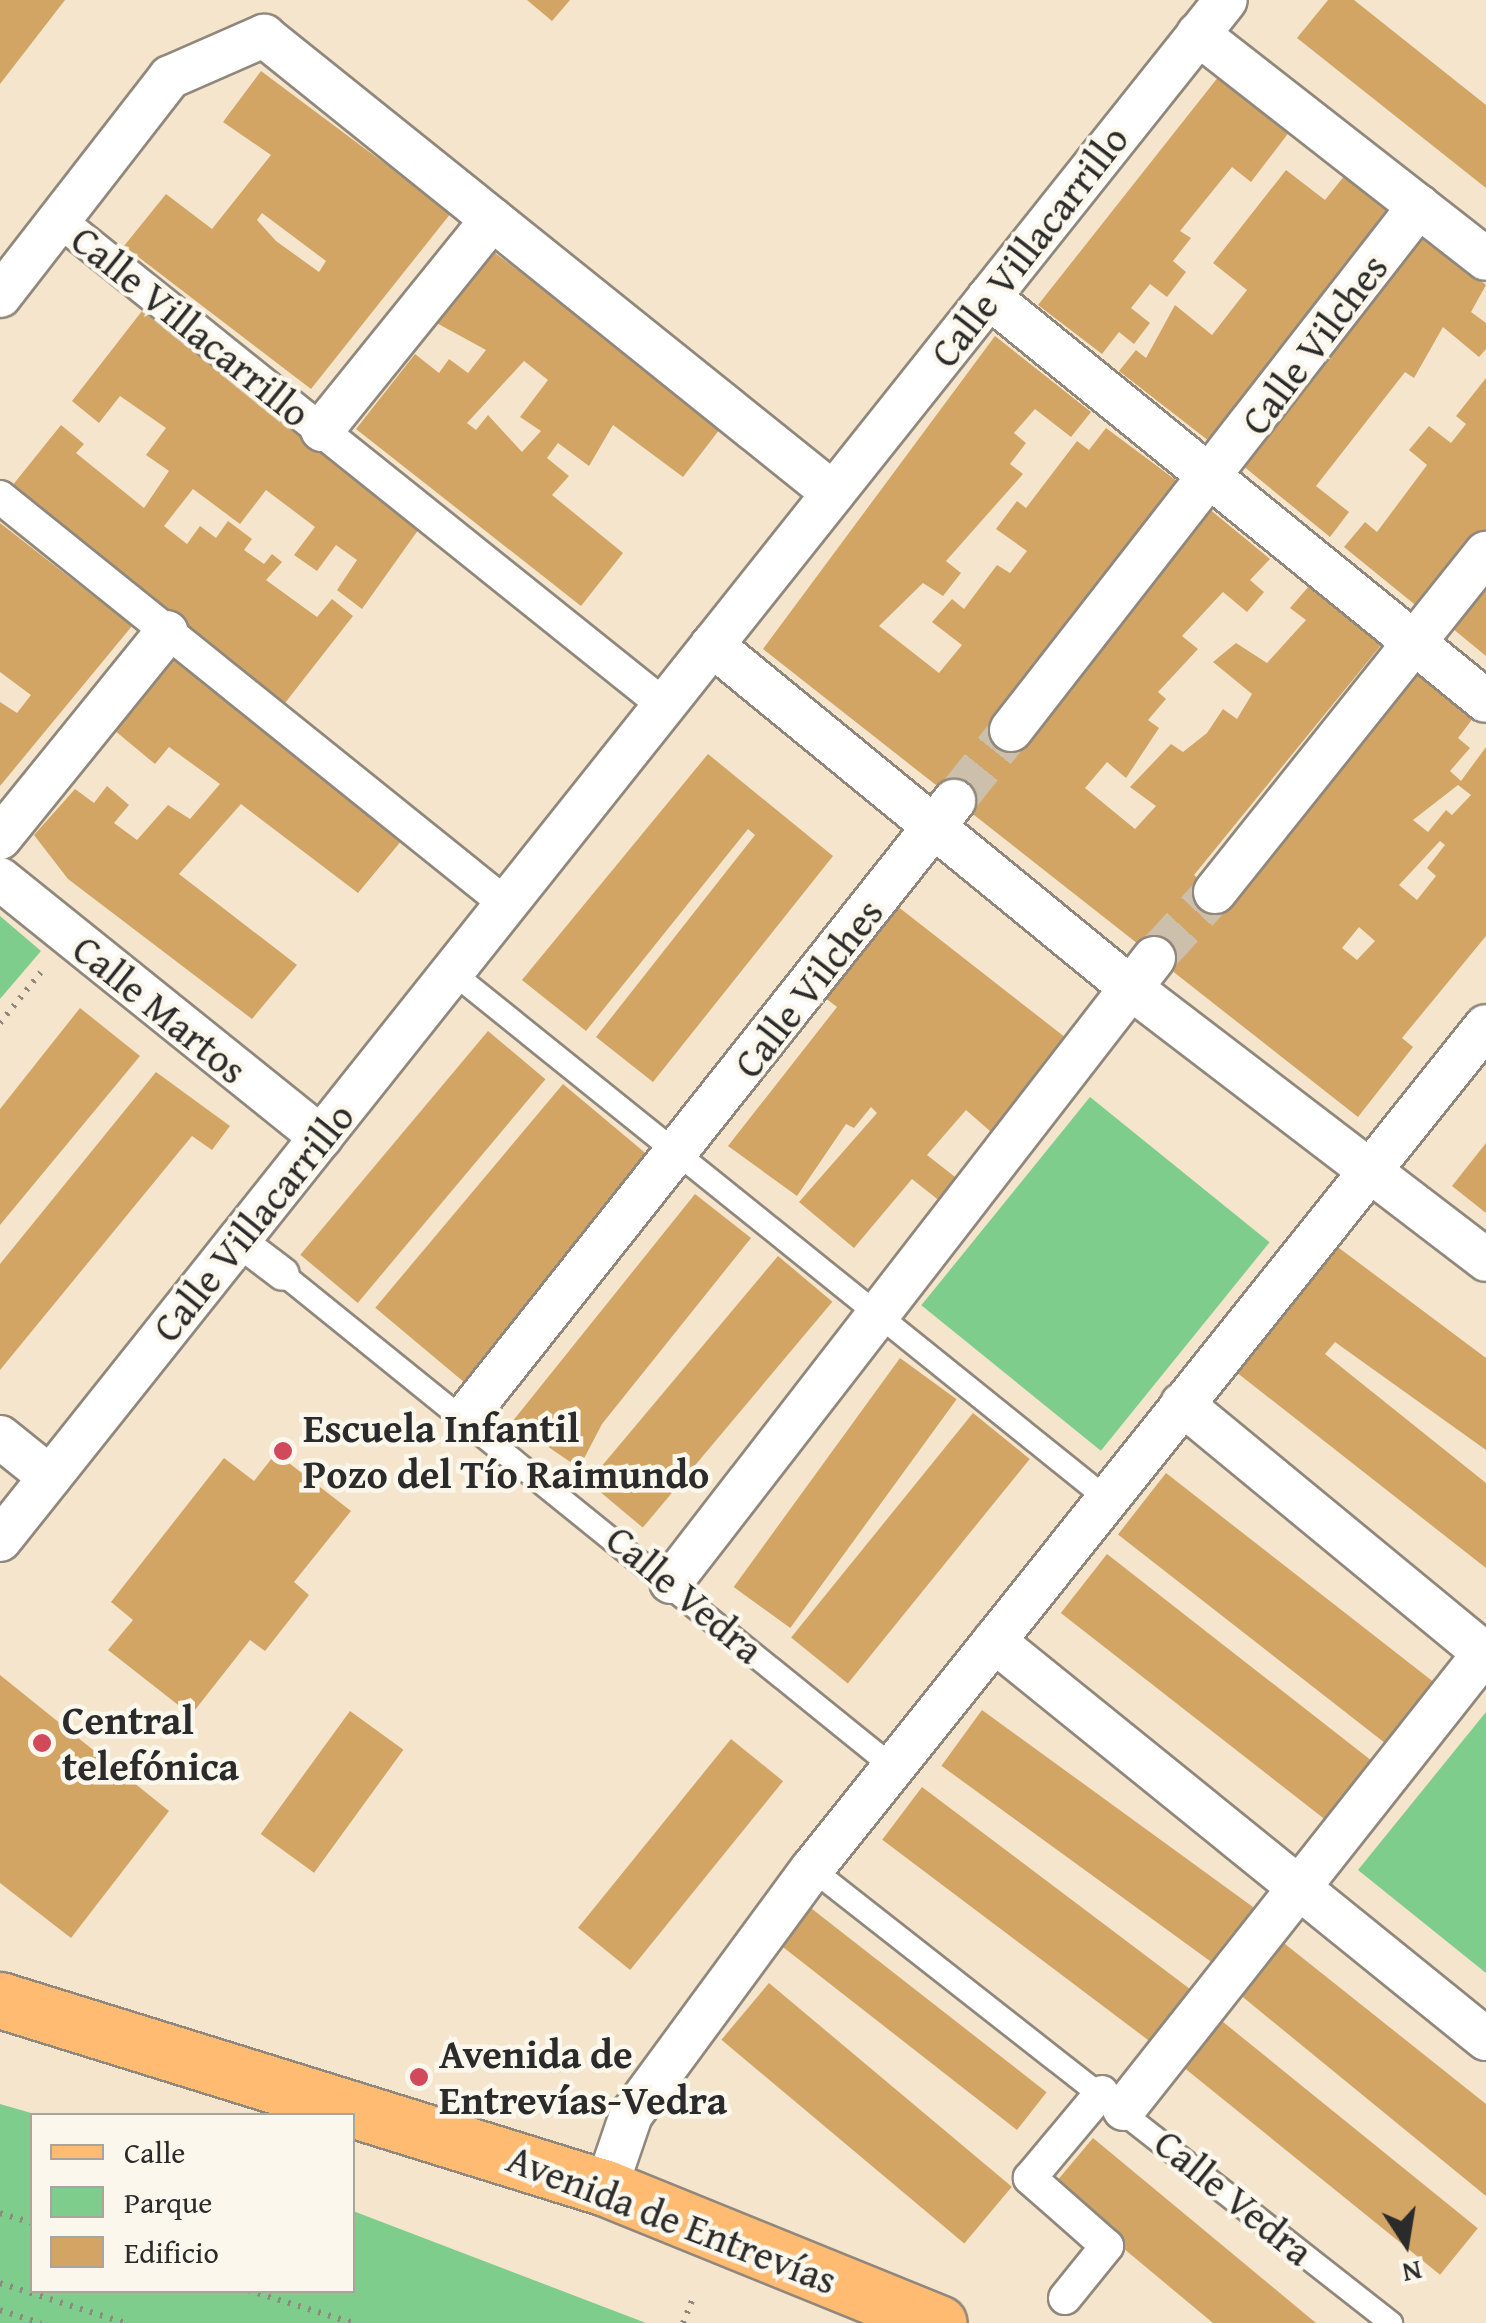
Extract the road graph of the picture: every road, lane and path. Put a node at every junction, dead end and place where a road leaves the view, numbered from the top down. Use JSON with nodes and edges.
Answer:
{"nodes":[{"id":1,"x":1226,"y":0,"type":"edge"},
{"id":2,"x":1198,"y":34,"type":"junction"},
{"id":3,"x":1419,"y":206,"type":"junction"},
{"id":4,"x":492,"y":219,"type":"junction"},
{"id":5,"x":60,"y":222,"type":"junction"},
{"id":6,"x":1486,"y":259,"type":"edge"},
{"id":7,"x":0,"y":296,"type":"edge"},
{"id":8,"x":988,"y":297,"type":"junction"},
{"id":9,"x":322,"y":430,"type":"junction"},
{"id":10,"x":1208,"y":481,"type":"junction"},
{"id":11,"x":833,"y":493,"type":"junction"},
{"id":12,"x":0,"y":497,"type":"edge"},
{"id":13,"x":1486,"y":553,"type":"edge"},
{"id":14,"x":167,"y":632,"type":"junction"},
{"id":15,"x":1415,"y":636,"type":"junction"},
{"id":16,"x":712,"y":645,"type":"junction"},
{"id":17,"x":1486,"y":700,"type":"edge"},
{"id":18,"x":664,"y":704,"type":"junction"},
{"id":19,"x":1010,"y":730,"type":"tunnel mouth"},
{"id":20,"x":946,"y":811,"type":"junction"},
{"id":21,"x":0,"y":838,"type":"edge"},
{"id":22,"x":0,"y":880,"type":"edge"},
{"id":23,"x":1214,"y":892,"type":"tunnel mouth"},
{"id":24,"x":506,"y":904,"type":"junction"},
{"id":25,"x":70,"y":936,"type":"junction"},
{"id":26,"x":452,"y":972,"type":"junction"},
{"id":27,"x":1143,"y":974,"type":"junction"},
{"id":28,"x":0,"y":1024,"type":"edge"},
{"id":29,"x":1486,"y":1026,"type":"edge"},
{"id":30,"x":321,"y":1138,"type":"junction"},
{"id":31,"x":679,"y":1154,"type":"junction"},
{"id":32,"x":1367,"y":1172,"type":"junction"},
{"id":33,"x":238,"y":1240,"type":"junction"},
{"id":34,"x":1486,"y":1260,"type":"edge"},
{"id":35,"x":283,"y":1274,"type":"joint"},
{"id":36,"x":883,"y":1317,"type":"junction"},
{"id":37,"x":1182,"y":1404,"type":"junction"},
{"id":38,"x":466,"y":1415,"type":"junction"},
{"id":39,"x":0,"y":1438,"type":"edge"},
{"id":40,"x":50,"y":1477,"type":"junction"},
{"id":41,"x":1107,"y":1498,"type":"junction"},
{"id":42,"x":0,"y":1540,"type":"edge"},
{"id":43,"x":671,"y":1582,"type":"junction"},
{"id":44,"x":994,"y":1640,"type":"junction"},
{"id":45,"x":1485,"y":1653,"type":"edge"},
{"id":46,"x":893,"y":1767,"type":"junction"},
{"id":47,"x":812,"y":1869,"type":"junction"},
{"id":48,"x":1300,"y":1888,"type":"junction"},
{"id":49,"x":0,"y":2000,"type":"edge"},
{"id":50,"x":1486,"y":2039,"type":"edge"},
{"id":51,"x":1113,"y":2100,"type":"junction"},
{"id":52,"x":606,"y":2188,"type":"junction"},
{"id":53,"x":0,"y":2213,"type":"edge"},
{"id":54,"x":30,"y":2222,"type":"edge"},
{"id":55,"x":0,"y":2283,"type":"edge"},
{"id":56,"x":30,"y":2293,"type":"edge"},
{"id":57,"x":31,"y":2293,"type":"edge"},
{"id":58,"x":258,"y":2293,"type":"edge"},
{"id":59,"x":693,"y":2298,"type":"dead end"},
{"id":60,"x":1065,"y":2298,"type":"dead end"},
{"id":61,"x":0,"y":2310,"type":"edge"},
{"id":62,"x":41,"y":2323,"type":"edge"},
{"id":63,"x":125,"y":2323,"type":"edge"},
{"id":64,"x":353,"y":2323,"type":"edge"},
{"id":65,"x":683,"y":2323,"type":"edge"},
{"id":66,"x":939,"y":2323,"type":"edge"},
{"id":67,"x":1391,"y":2323,"type":"edge"}],
"edges":[{"from":1,"to":2,"type":"street","name":"Calle Villacarrillo"},
{"from":2,"to":3,"type":"street"},
{"from":2,"to":8,"type":"street","name":"Calle Villacarrillo"},
{"from":3,"to":6,"type":"street"},
{"from":3,"to":10,"type":"street","name":"Calle Vilches"},
{"from":4,"to":5,"type":"street","name":"Calle Villacarrillo"},
{"from":4,"to":9,"type":"street","name":"Calle Villacarrillo"},
{"from":4,"to":11,"type":"street","name":"Calle Villacarrillo"},
{"from":5,"to":7,"type":"street","name":"Calle Villacarrillo"},
{"from":5,"to":9,"type":"street","name":"Calle Villacarrillo"},
{"from":8,"to":10,"type":"street"},
{"from":8,"to":11,"type":"street","name":"Calle Villacarrillo"},
{"from":9,"to":18,"type":"street","name":"Calle Villacarrillo"},
{"from":10,"to":15,"type":"street"},
{"from":10,"to":19,"type":"street","name":"Calle Vilches"},
{"from":11,"to":16,"type":"street","name":"Calle Villacarrillo"},
{"from":12,"to":14,"type":"street"},
{"from":13,"to":15,"type":"street"},
{"from":14,"to":21,"type":"street"},
{"from":14,"to":24,"type":"street"},
{"from":15,"to":17,"type":"street"},
{"from":15,"to":23,"type":"street"},
{"from":16,"to":18,"type":"street","name":"Calle Villacarrillo"},
{"from":16,"to":20,"type":"street"},
{"from":18,"to":24,"type":"street","name":"Calle Villacarrillo"},
{"from":20,"to":27,"type":"street"},
{"from":20,"to":31,"type":"street","name":"Calle Vilches"},
{"from":22,"to":25,"type":"street","name":"Calle Martos"},
{"from":24,"to":26,"type":"street","name":"Calle Villacarrillo"},
{"from":25,"to":28,"type":"path"},
{"from":25,"to":30,"type":"street","name":"Calle Martos"},
{"from":26,"to":30,"type":"street","name":"Calle Villacarrillo"},
{"from":26,"to":31,"type":"lane"},
{"from":27,"to":32,"type":"street"},
{"from":27,"to":36,"type":"street"},
{"from":29,"to":32,"type":"street"},
{"from":30,"to":33,"type":"street","name":"Calle Villacarrillo"},
{"from":31,"to":36,"type":"lane"},
{"from":31,"to":38,"type":"street","name":"Calle Vilches"},
{"from":32,"to":34,"type":"street"},
{"from":32,"to":37,"type":"street"},
{"from":33,"to":35,"type":"street","name":"Calle Vedra"},
{"from":33,"to":40,"type":"street","name":"Calle Villacarrillo"},
{"from":35,"to":38,"type":"lane","name":"Calle Vedra"},
{"from":36,"to":41,"type":"lane"},
{"from":36,"to":43,"type":"street"},
{"from":37,"to":41,"type":"street"},
{"from":37,"to":45,"type":"street","name":"Calle Vedra"},
{"from":38,"to":43,"type":"lane","name":"Calle Vedra"},
{"from":39,"to":40,"type":"street"},
{"from":40,"to":42,"type":"street","name":"Calle Villacarrillo"},
{"from":41,"to":44,"type":"street"},
{"from":43,"to":46,"type":"lane","name":"Calle Vedra"},
{"from":44,"to":46,"type":"street"},
{"from":44,"to":48,"type":"street"},
{"from":45,"to":48,"type":"street","name":"Calle Vedra"},
{"from":46,"to":47,"type":"street"},
{"from":47,"to":51,"type":"lane","name":"Calle Vedra"},
{"from":47,"to":52,"type":"street"},
{"from":48,"to":50,"type":"street"},
{"from":48,"to":51,"type":"street","name":"Calle Vedra"},
{"from":49,"to":52,"type":"main road","name":"Avenida de Entrevías"},
{"from":51,"to":60,"type":"street"},
{"from":51,"to":67,"type":"lane","name":"Calle Vedra"},
{"from":52,"to":66,"type":"main road","name":"Avenida de Entrevías"},
{"from":53,"to":54,"type":"path"},
{"from":55,"to":56,"type":"path"},
{"from":57,"to":63,"type":"path"},
{"from":58,"to":64,"type":"path"},
{"from":59,"to":65,"type":"path"},
{"from":61,"to":62,"type":"path"}]}
